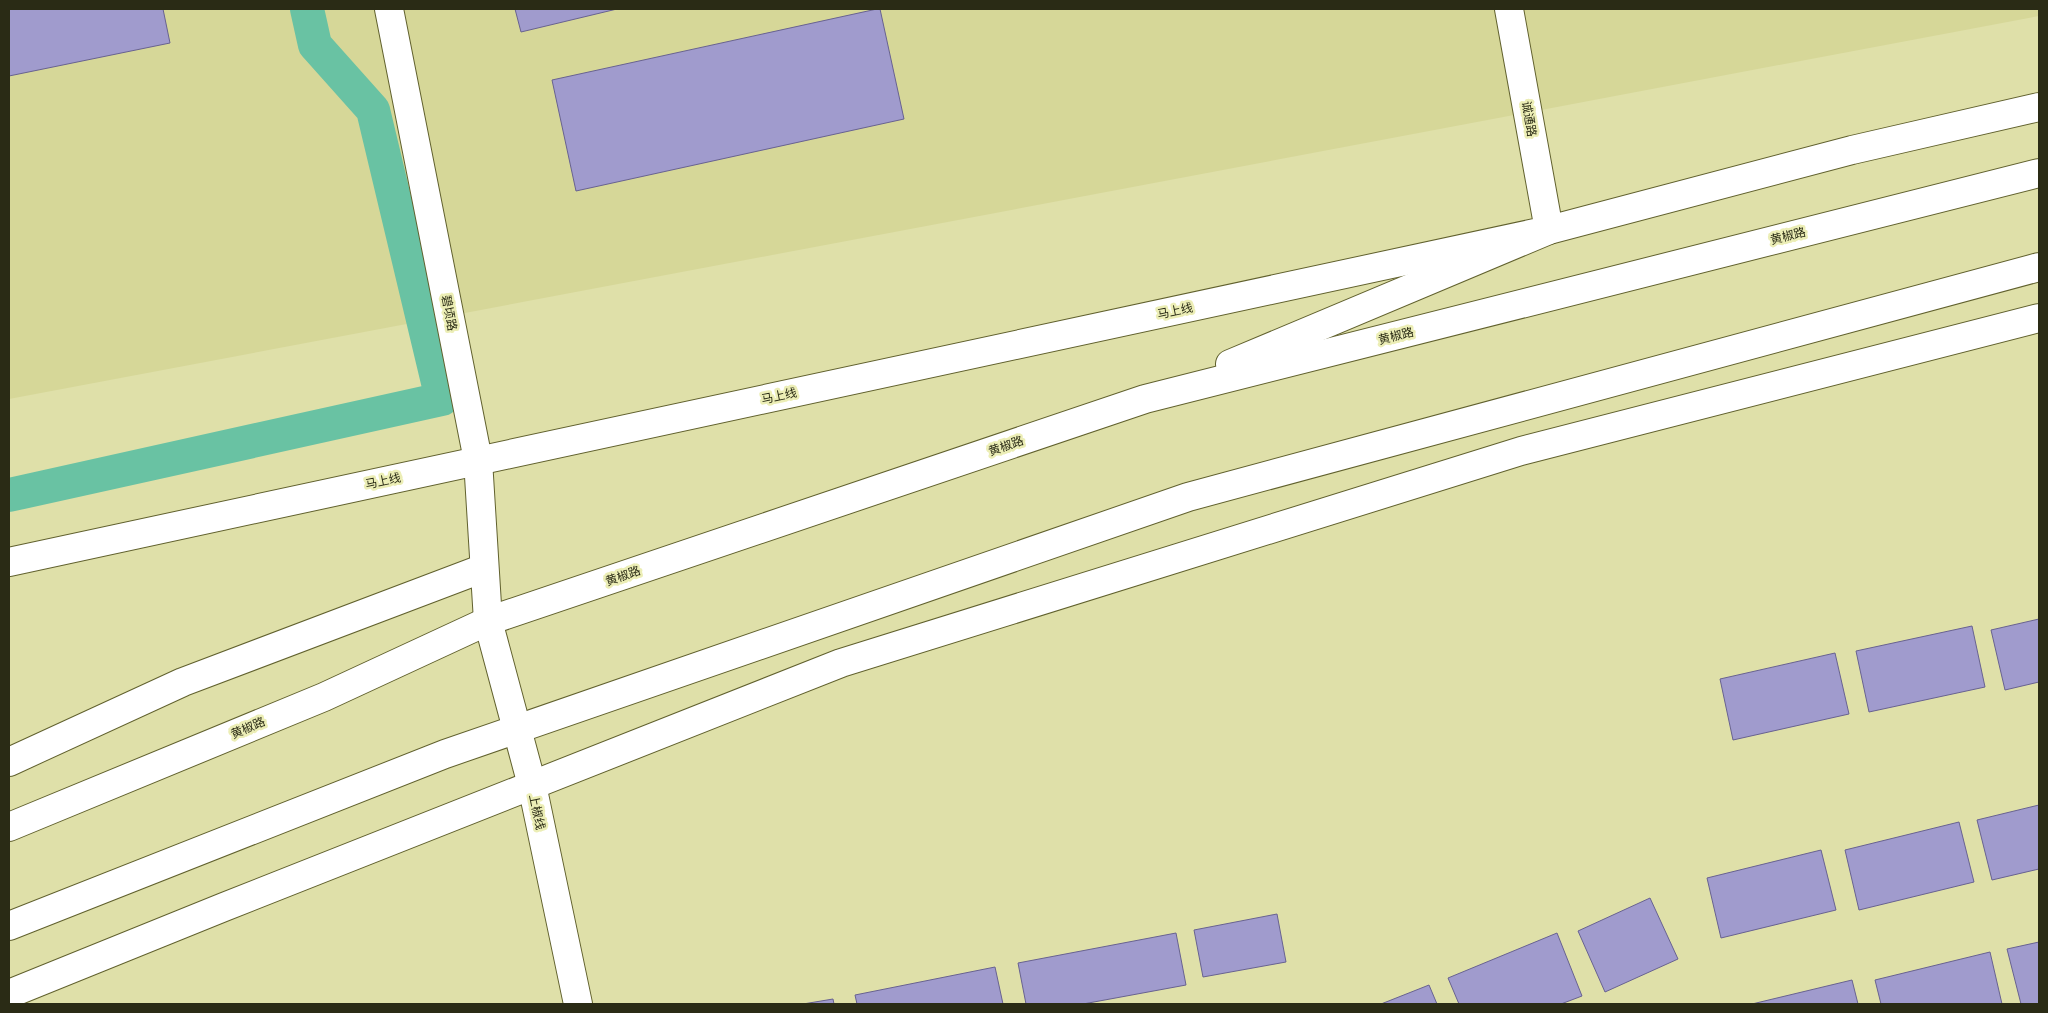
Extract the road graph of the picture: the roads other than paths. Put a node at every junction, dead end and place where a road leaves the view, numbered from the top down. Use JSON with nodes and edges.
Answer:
{"nodes":[{"id":1,"x":389,"y":9,"type":"edge"},
{"id":2,"x":1509,"y":9,"type":"edge"},
{"id":3,"x":2039,"y":107,"type":"edge"},
{"id":4,"x":2039,"y":173,"type":"edge"},
{"id":5,"x":1549,"y":230,"type":"junction"},
{"id":6,"x":2039,"y":266,"type":"edge"},
{"id":7,"x":2039,"y":318,"type":"edge"},
{"id":8,"x":1144,"y":399,"type":"junction"},
{"id":9,"x":478,"y":460,"type":"junction"},
{"id":10,"x":9,"y":562,"type":"edge"},
{"id":11,"x":484,"y":568,"type":"junction"},
{"id":12,"x":488,"y":621,"type":"junction"},
{"id":13,"x":518,"y":729,"type":"junction"},
{"id":14,"x":9,"y":762,"type":"edge"},
{"id":15,"x":532,"y":785,"type":"junction"},
{"id":16,"x":9,"y":827,"type":"edge"},
{"id":17,"x":9,"y":926,"type":"edge"},
{"id":18,"x":9,"y":994,"type":"edge"},
{"id":19,"x":578,"y":1004,"type":"edge"}],
"edges":[{"from":1,"to":9,"type":"main road","name":"碧顷路"},
{"from":2,"to":5,"type":"main road","name":"诚通路"},
{"from":3,"to":5,"type":"main road"},
{"from":4,"to":8,"type":"main road","name":"黄椒路"},
{"from":5,"to":8,"type":"main road"},
{"from":5,"to":9,"type":"main road","name":"马上线"},
{"from":6,"to":13,"type":"main road"},
{"from":7,"to":15,"type":"main road"},
{"from":8,"to":12,"type":"main road","name":"黄椒路"},
{"from":9,"to":10,"type":"main road","name":"马上线"},
{"from":9,"to":11,"type":"main road","name":"碧顷路"},
{"from":11,"to":12,"type":"main road","name":"碧顷路"},
{"from":11,"to":14,"type":"main road"},
{"from":12,"to":13,"type":"main road","name":"上椒线"},
{"from":12,"to":16,"type":"main road","name":"黄椒路"},
{"from":13,"to":15,"type":"main road","name":"上椒线"},
{"from":13,"to":17,"type":"main road"},
{"from":15,"to":18,"type":"main road"},
{"from":15,"to":19,"type":"main road","name":"上椒线"}]}
